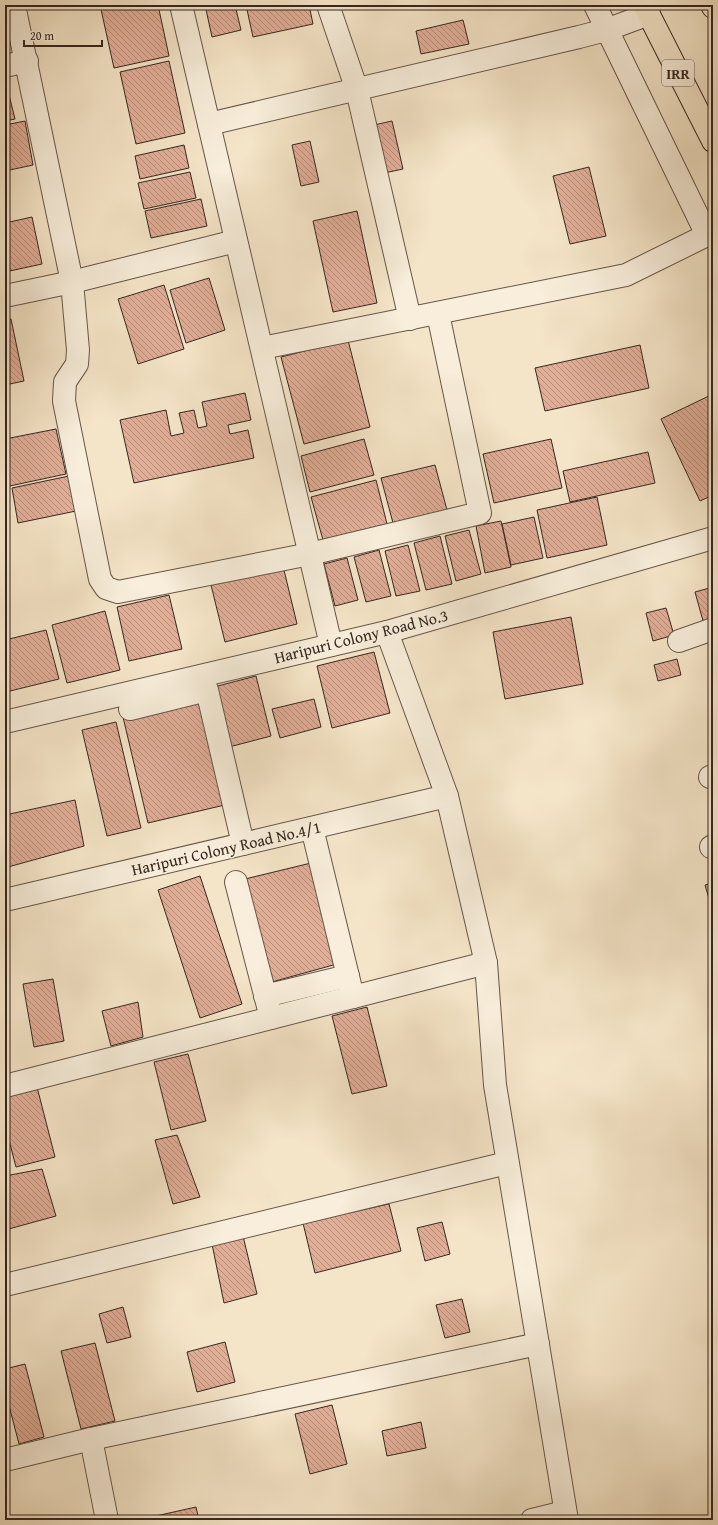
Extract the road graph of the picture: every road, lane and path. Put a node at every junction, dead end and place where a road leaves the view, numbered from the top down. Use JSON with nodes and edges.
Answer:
{"nodes":[{"id":1,"x":14,"y":5,"type":"edge"},
{"id":2,"x":181,"y":5,"type":"edge"},
{"id":3,"x":328,"y":5,"type":"edge"},
{"id":4,"x":595,"y":5,"type":"edge"},
{"id":5,"x":646,"y":10,"type":"edge"},
{"id":6,"x":606,"y":30,"type":"junction"},
{"id":7,"x":27,"y":61,"type":"junction"},
{"id":8,"x":5,"y":66,"type":"edge"},
{"id":9,"x":357,"y":90,"type":"junction"},
{"id":10,"x":209,"y":124,"type":"junction"},
{"id":11,"x":710,"y":130,"type":"edge"},
{"id":12,"x":710,"y":233,"type":"edge"},
{"id":13,"x":236,"y":241,"type":"junction"},
{"id":14,"x":72,"y":282,"type":"junction"},
{"id":15,"x":5,"y":296,"type":"edge"},
{"id":16,"x":438,"y":314,"type":"junction"},
{"id":17,"x":410,"y":319,"type":"junction"},
{"id":18,"x":262,"y":348,"type":"junction"},
{"id":19,"x":713,"y":538,"type":"edge"},
{"id":20,"x":310,"y":554,"type":"junction"},
{"id":21,"x":713,"y":629,"type":"edge"},
{"id":22,"x":386,"y":632,"type":"junction"},
{"id":23,"x":678,"y":641,"type":"dead end"},
{"id":24,"x":331,"y":645,"type":"junction"},
{"id":25,"x":205,"y":683,"type":"junction"},
{"id":26,"x":130,"y":709,"type":"dead end"},
{"id":27,"x":5,"y":722,"type":"edge"},
{"id":28,"x":447,"y":796,"type":"junction"},
{"id":29,"x":312,"y":828,"type":"junction"},
{"id":30,"x":243,"y":844,"type":"junction"},
{"id":31,"x":236,"y":882,"type":"dead end"},
{"id":32,"x":5,"y":900,"type":"edge"},
{"id":33,"x":486,"y":963,"type":"junction"},
{"id":34,"x":348,"y":976,"type":"junction"},
{"id":35,"x":265,"y":996,"type":"junction"},
{"id":36,"x":353,"y":997,"type":"junction"},
{"id":37,"x":270,"y":1018,"type":"junction"},
{"id":38,"x":5,"y":1086,"type":"edge"},
{"id":39,"x":507,"y":1163,"type":"junction"},
{"id":40,"x":5,"y":1285,"type":"edge"},
{"id":41,"x":538,"y":1344,"type":"junction"},
{"id":42,"x":91,"y":1439,"type":"junction"},
{"id":43,"x":5,"y":1460,"type":"edge"},
{"id":44,"x":566,"y":1516,"type":"edge"},
{"id":45,"x":107,"y":1520,"type":"edge"},
{"id":46,"x":532,"y":1520,"type":"edge"}],
"edges":[{"from":1,"to":7,"type":"street"},
{"from":2,"to":10,"type":"street"},
{"from":3,"to":9,"type":"street"},
{"from":4,"to":6,"type":"street"},
{"from":5,"to":6,"type":"street"},
{"from":5,"to":11,"type":"highway","number":"IRR"},
{"from":6,"to":9,"type":"street"},
{"from":6,"to":12,"type":"street"},
{"from":7,"to":8,"type":"street"},
{"from":7,"to":14,"type":"street"},
{"from":9,"to":10,"type":"street"},
{"from":9,"to":17,"type":"street"},
{"from":10,"to":13,"type":"street"},
{"from":12,"to":16,"type":"street"},
{"from":13,"to":14,"type":"street"},
{"from":13,"to":18,"type":"street"},
{"from":14,"to":15,"type":"street"},
{"from":14,"to":20,"type":"street"},
{"from":16,"to":17,"type":"street"},
{"from":16,"to":20,"type":"street"},
{"from":17,"to":18,"type":"street"},
{"from":18,"to":20,"type":"street"},
{"from":19,"to":22,"type":"street","name":"Haripuri Colony Road No.3"},
{"from":20,"to":24,"type":"street"},
{"from":21,"to":23,"type":"street"},
{"from":22,"to":24,"type":"street","name":"Haripuri Colony Road No.3"},
{"from":22,"to":28,"type":"street"},
{"from":24,"to":25,"type":"street","name":"Haripuri Colony Road No.3"},
{"from":25,"to":26,"type":"street"},
{"from":25,"to":27,"type":"street","name":"Haripuri Colony Road No.3"},
{"from":25,"to":30,"type":"street"},
{"from":28,"to":29,"type":"street","name":"Haripuri Colony Road No.4/1"},
{"from":28,"to":33,"type":"street"},
{"from":29,"to":30,"type":"street","name":"Haripuri Colony Road No.4/1"},
{"from":29,"to":34,"type":"street"},
{"from":30,"to":32,"type":"street","name":"Haripuri Colony Road No.4/1"},
{"from":31,"to":35,"type":"street"},
{"from":33,"to":36,"type":"street"},
{"from":33,"to":39,"type":"street"},
{"from":34,"to":35,"type":"street"},
{"from":34,"to":36,"type":"street"},
{"from":35,"to":37,"type":"street"},
{"from":36,"to":37,"type":"street"},
{"from":37,"to":38,"type":"street"},
{"from":39,"to":40,"type":"street"},
{"from":39,"to":41,"type":"street"},
{"from":41,"to":42,"type":"street"},
{"from":41,"to":44,"type":"street"},
{"from":42,"to":43,"type":"street"},
{"from":42,"to":45,"type":"street"},
{"from":44,"to":46,"type":"street"}]}
